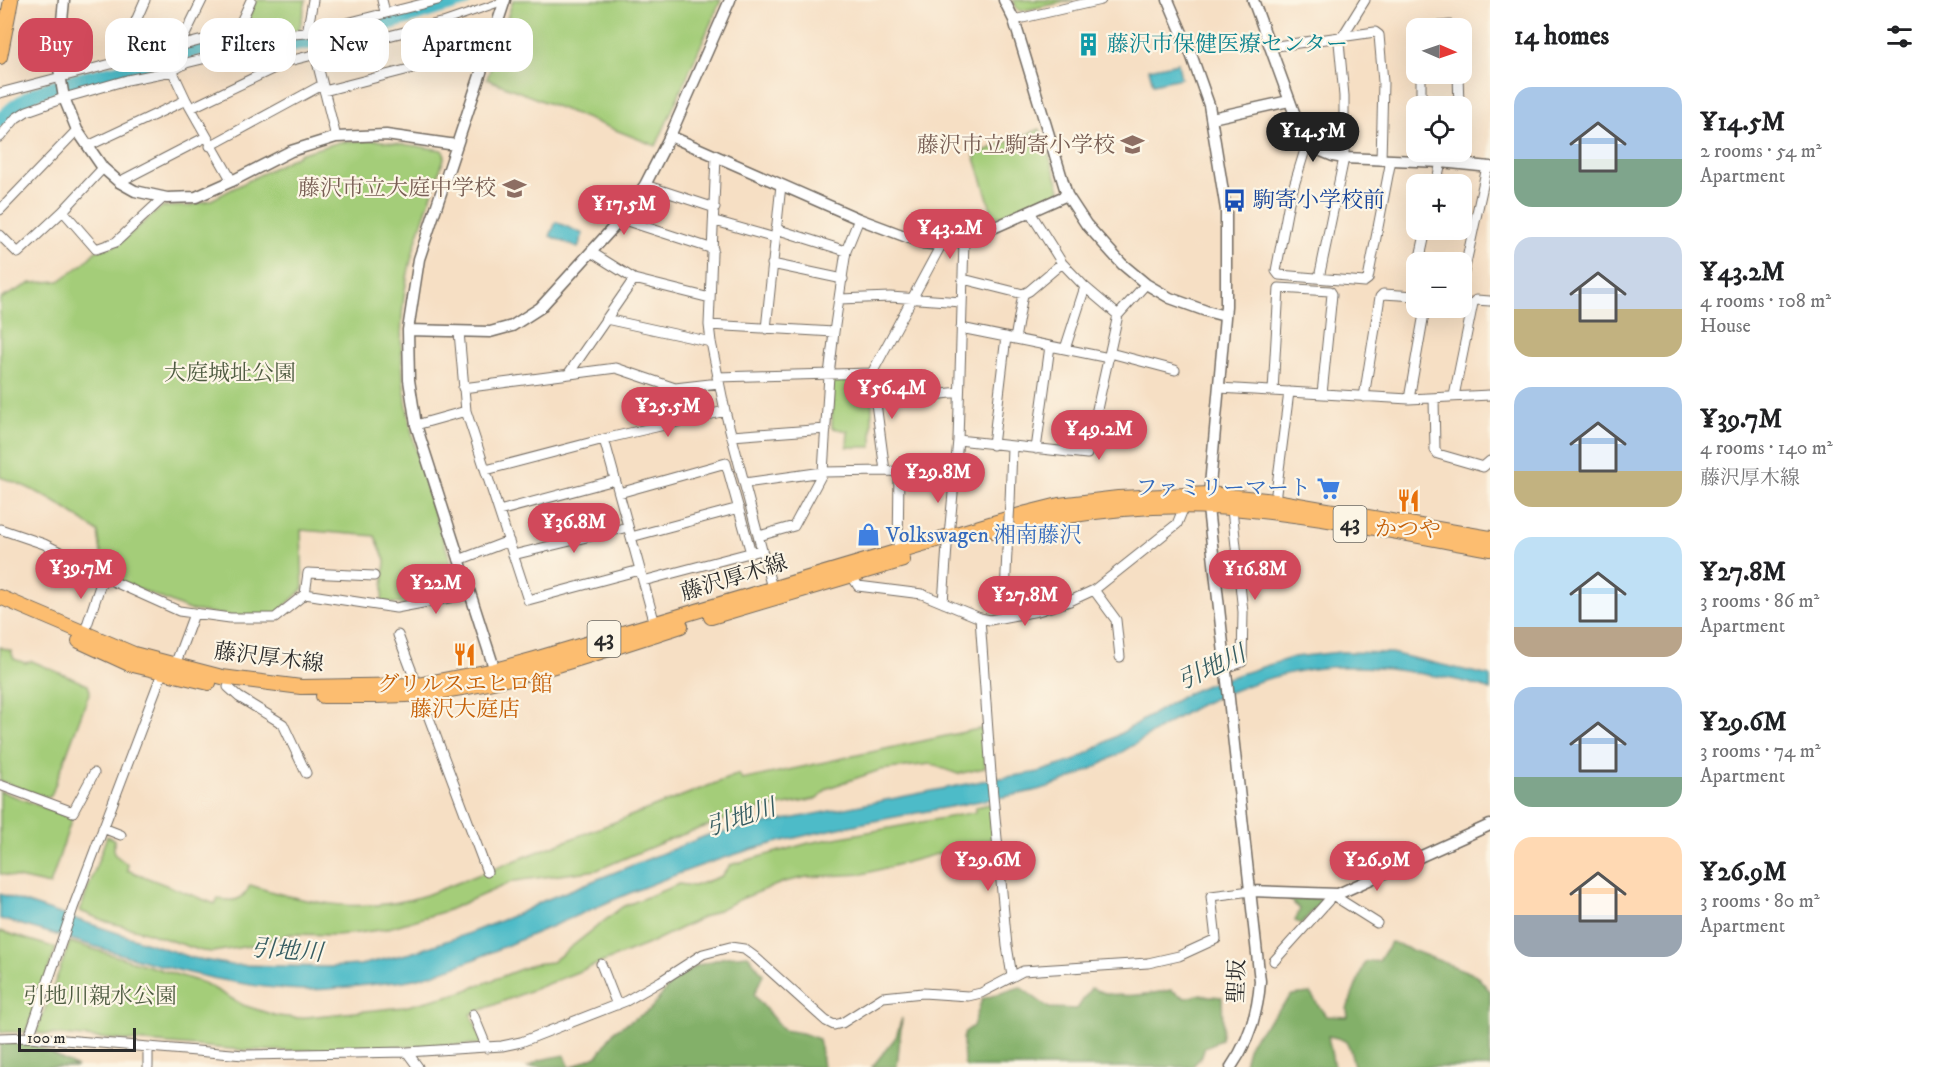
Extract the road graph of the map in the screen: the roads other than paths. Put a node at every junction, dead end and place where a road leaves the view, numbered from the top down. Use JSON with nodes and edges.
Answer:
{"nodes":[{"id":1,"x":64,"y":0,"type":"edge"},
{"id":2,"x":145,"y":0,"type":"edge"},
{"id":3,"x":202,"y":0,"type":"edge"},
{"id":4,"x":251,"y":0,"type":"edge"},
{"id":5,"x":313,"y":0,"type":"edge"},
{"id":6,"x":382,"y":0,"type":"edge"},
{"id":7,"x":438,"y":0,"type":"edge"},
{"id":8,"x":730,"y":0,"type":"edge"},
{"id":9,"x":1004,"y":0,"type":"edge"},
{"id":10,"x":1101,"y":0,"type":"edge"},
{"id":11,"x":1168,"y":0,"type":"edge"},
{"id":12,"x":1253,"y":0,"type":"edge"},
{"id":13,"x":1365,"y":0,"type":"edge"},
{"id":14,"x":505,"y":1,"type":"edge"},
{"id":15,"x":7,"y":5,"type":"edge"},
{"id":16,"x":385,"y":12,"type":"junction"},
{"id":17,"x":137,"y":18,"type":"edge"},
{"id":18,"x":243,"y":18,"type":"edge"},
{"id":19,"x":452,"y":18,"type":"edge"},
{"id":20,"x":1014,"y":20,"type":"junction"},
{"id":21,"x":188,"y":29,"type":"edge"},
{"id":22,"x":307,"y":33,"type":"junction"},
{"id":23,"x":296,"y":34,"type":"edge"},
{"id":24,"x":1342,"y":36,"type":"junction"},
{"id":25,"x":1270,"y":47,"type":"junction"},
{"id":26,"x":0,"y":57,"type":"edge"},
{"id":27,"x":105,"y":68,"type":"edge"},
{"id":28,"x":401,"y":70,"type":"edge"},
{"id":29,"x":154,"y":72,"type":"edge"},
{"id":30,"x":173,"y":72,"type":"edge"},
{"id":31,"x":263,"y":72,"type":"edge"},
{"id":32,"x":319,"y":72,"type":"edge"},
{"id":33,"x":61,"y":88,"type":"junction"},
{"id":34,"x":323,"y":88,"type":"junction"},
{"id":35,"x":0,"y":93,"type":"edge"},
{"id":36,"x":1289,"y":101,"type":"junction"},
{"id":37,"x":188,"y":104,"type":"junction"},
{"id":38,"x":1212,"y":118,"type":"junction"},
{"id":39,"x":77,"y":130,"type":"junction"},
{"id":40,"x":670,"y":136,"type":"junction"},
{"id":41,"x":0,"y":137,"type":"edge"},
{"id":42,"x":336,"y":137,"type":"junction"},
{"id":43,"x":1308,"y":140,"type":"junction"},
{"id":44,"x":208,"y":142,"type":"junction"},
{"id":45,"x":456,"y":145,"type":"junction"},
{"id":46,"x":88,"y":146,"type":"junction"},
{"id":47,"x":716,"y":156,"type":"junction"},
{"id":48,"x":1344,"y":158,"type":"junction"},
{"id":49,"x":1406,"y":158,"type":"edge"},
{"id":50,"x":1386,"y":160,"type":"junction"},
{"id":51,"x":1441,"y":162,"type":"joint"},
{"id":52,"x":1458,"y":163,"type":"joint"},
{"id":53,"x":1489,"y":167,"type":"edge"},
{"id":54,"x":103,"y":168,"type":"junction"},
{"id":55,"x":1438,"y":174,"type":"edge"},
{"id":56,"x":232,"y":181,"type":"junction"},
{"id":57,"x":119,"y":182,"type":"junction"},
{"id":58,"x":781,"y":184,"type":"junction"},
{"id":59,"x":645,"y":185,"type":"junction"},
{"id":60,"x":1067,"y":195,"type":"junction"},
{"id":61,"x":163,"y":198,"type":"junction"},
{"id":62,"x":715,"y":208,"type":"junction"},
{"id":63,"x":0,"y":210,"type":"edge"},
{"id":64,"x":63,"y":211,"type":"junction"},
{"id":65,"x":1030,"y":212,"type":"junction"},
{"id":66,"x":621,"y":219,"type":"junction"},
{"id":67,"x":859,"y":219,"type":"junction"},
{"id":68,"x":715,"y":221,"type":"junction"},
{"id":69,"x":776,"y":233,"type":"junction"},
{"id":70,"x":0,"y":235,"type":"edge"},
{"id":71,"x":964,"y":241,"type":"junction"},
{"id":72,"x":940,"y":245,"type":"junction"},
{"id":73,"x":713,"y":249,"type":"junction"},
{"id":74,"x":846,"y":251,"type":"junction"},
{"id":75,"x":591,"y":252,"type":"junction"},
{"id":76,"x":1469,"y":252,"type":"edge"},
{"id":77,"x":1062,"y":263,"type":"junction"},
{"id":78,"x":772,"y":264,"type":"junction"},
{"id":79,"x":1319,"y":278,"type":"junction"},
{"id":80,"x":634,"y":279,"type":"junction"},
{"id":81,"x":843,"y":279,"type":"junction"},
{"id":82,"x":963,"y":279,"type":"junction"},
{"id":83,"x":1146,"y":284,"type":"junction"},
{"id":84,"x":1085,"y":287,"type":"junction"},
{"id":85,"x":1023,"y":294,"type":"junction"},
{"id":86,"x":1406,"y":295,"type":"edge"},
{"id":87,"x":710,"y":298,"type":"junction"},
{"id":88,"x":913,"y":298,"type":"junction"},
{"id":89,"x":840,"y":299,"type":"junction"},
{"id":90,"x":1490,"y":301,"type":"edge"},
{"id":91,"x":962,"y":302,"type":"junction"},
{"id":92,"x":1118,"y":315,"type":"junction"},
{"id":93,"x":1226,"y":316,"type":"junction"},
{"id":94,"x":1423,"y":318,"type":"edge"},
{"id":95,"x":606,"y":319,"type":"junction"},
{"id":96,"x":709,"y":325,"type":"junction"},
{"id":97,"x":766,"y":328,"type":"junction"},
{"id":98,"x":961,"y":328,"type":"junction"},
{"id":99,"x":408,"y":330,"type":"junction"},
{"id":100,"x":459,"y":332,"type":"junction"},
{"id":101,"x":834,"y":332,"type":"junction"},
{"id":102,"x":1010,"y":338,"type":"junction"},
{"id":103,"x":711,"y":342,"type":"junction"},
{"id":104,"x":1050,"y":346,"type":"junction"},
{"id":105,"x":1065,"y":349,"type":"junction"},
{"id":106,"x":1110,"y":356,"type":"junction"},
{"id":107,"x":1175,"y":370,"type":"dead end"},
{"id":108,"x":569,"y":373,"type":"junction"},
{"id":109,"x":872,"y":373,"type":"junction"},
{"id":110,"x":829,"y":375,"type":"junction"},
{"id":111,"x":718,"y":380,"type":"junction"},
{"id":112,"x":463,"y":388,"type":"junction"},
{"id":113,"x":1219,"y":388,"type":"junction"},
{"id":114,"x":1273,"y":391,"type":"junction"},
{"id":115,"x":959,"y":392,"type":"junction"},
{"id":116,"x":1289,"y":392,"type":"junction"},
{"id":117,"x":1322,"y":394,"type":"junction"},
{"id":118,"x":1490,"y":395,"type":"edge"},
{"id":119,"x":1454,"y":396,"type":"junction"},
{"id":120,"x":1364,"y":397,"type":"junction"},
{"id":121,"x":1434,"y":398,"type":"junction"},
{"id":122,"x":1409,"y":399,"type":"junction"},
{"id":123,"x":876,"y":402,"type":"junction"},
{"id":124,"x":466,"y":411,"type":"junction"},
{"id":125,"x":725,"y":411,"type":"junction"},
{"id":126,"x":416,"y":425,"type":"junction"},
{"id":127,"x":826,"y":429,"type":"junction"},
{"id":128,"x":732,"y":436,"type":"junction"},
{"id":129,"x":604,"y":439,"type":"junction"},
{"id":130,"x":958,"y":440,"type":"junction"},
{"id":131,"x":993,"y":445,"type":"junction"},
{"id":132,"x":1012,"y":447,"type":"junction"},
{"id":133,"x":1036,"y":449,"type":"junction"},
{"id":134,"x":1490,"y":461,"type":"edge"},
{"id":135,"x":486,"y":470,"type":"junction"},
{"id":136,"x":885,"y":471,"type":"junction"},
{"id":137,"x":823,"y":472,"type":"junction"},
{"id":138,"x":899,"y":472,"type":"junction"},
{"id":139,"x":954,"y":474,"type":"junction"},
{"id":140,"x":615,"y":480,"type":"junction"},
{"id":141,"x":745,"y":483,"type":"junction"},
{"id":142,"x":619,"y":493,"type":"junction"},
{"id":143,"x":1209,"y":501,"type":"junction"},
{"id":144,"x":1275,"y":501,"type":"junction"},
{"id":145,"x":1184,"y":507,"type":"junction"},
{"id":146,"x":739,"y":508,"type":"junction"},
{"id":147,"x":1232,"y":508,"type":"junction"},
{"id":148,"x":499,"y":511,"type":"junction"},
{"id":149,"x":628,"y":527,"type":"junction"},
{"id":150,"x":0,"y":529,"type":"edge"},
{"id":151,"x":759,"y":536,"type":"junction"},
{"id":152,"x":631,"y":537,"type":"junction"},
{"id":153,"x":1490,"y":538,"type":"edge"},
{"id":154,"x":509,"y":541,"type":"junction"},
{"id":155,"x":948,"y":541,"type":"junction"},
{"id":156,"x":1490,"y":549,"type":"edge"},
{"id":157,"x":762,"y":550,"type":"junction"},
{"id":158,"x":898,"y":552,"type":"junction"},
{"id":159,"x":751,"y":553,"type":"junction"},
{"id":160,"x":513,"y":555,"type":"junction"},
{"id":161,"x":459,"y":560,"type":"junction"},
{"id":162,"x":640,"y":570,"type":"junction"},
{"id":163,"x":849,"y":571,"type":"junction"},
{"id":164,"x":104,"y":574,"type":"junction"},
{"id":165,"x":374,"y":576,"type":"dead end"},
{"id":166,"x":643,"y":581,"type":"junction"},
{"id":167,"x":772,"y":588,"type":"junction"},
{"id":168,"x":1094,"y":590,"type":"junction"},
{"id":169,"x":305,"y":594,"type":"junction"},
{"id":170,"x":470,"y":594,"type":"junction"},
{"id":171,"x":0,"y":597,"type":"edge"},
{"id":172,"x":943,"y":603,"type":"junction"},
{"id":173,"x":0,"y":607,"type":"edge"},
{"id":174,"x":194,"y":614,"type":"junction"},
{"id":175,"x":1004,"y":617,"type":"junction"},
{"id":176,"x":980,"y":618,"type":"junction"},
{"id":177,"x":655,"y":624,"type":"junction"},
{"id":178,"x":84,"y":634,"type":"junction"},
{"id":179,"x":398,"y":634,"type":"dead end"},
{"id":180,"x":1120,"y":657,"type":"dead end"},
{"id":181,"x":168,"y":666,"type":"junction"},
{"id":182,"x":1226,"y":671,"type":"junction"},
{"id":183,"x":496,"y":675,"type":"junction"},
{"id":184,"x":228,"y":687,"type":"junction"},
{"id":185,"x":419,"y":689,"type":"junction"},
{"id":186,"x":93,"y":773,"type":"dead end"},
{"id":187,"x":306,"y":773,"type":"dead end"},
{"id":188,"x":0,"y":785,"type":"edge"},
{"id":189,"x":1490,"y":825,"type":"edge"},
{"id":190,"x":103,"y":828,"type":"junction"},
{"id":191,"x":120,"y":835,"type":"dead end"},
{"id":192,"x":487,"y":872,"type":"dead end"},
{"id":193,"x":1251,"y":891,"type":"junction"},
{"id":194,"x":1331,"y":894,"type":"junction"},
{"id":195,"x":1377,"y":922,"type":"dead end"},
{"id":196,"x":601,"y":964,"type":"dead end"},
{"id":197,"x":1270,"y":964,"type":"dead end"},
{"id":198,"x":1012,"y":976,"type":"junction"},
{"id":199,"x":617,"y":1005,"type":"junction"},
{"id":200,"x":473,"y":1014,"type":"dead end"},
{"id":201,"x":30,"y":1037,"type":"junction"},
{"id":202,"x":0,"y":1038,"type":"edge"},
{"id":203,"x":148,"y":1048,"type":"junction"},
{"id":204,"x":487,"y":1048,"type":"junction"},
{"id":205,"x":407,"y":1052,"type":"junction"},
{"id":206,"x":256,"y":1055,"type":"junction"},
{"id":207,"x":148,"y":1067,"type":"edge"},
{"id":208,"x":254,"y":1067,"type":"edge"},
{"id":209,"x":418,"y":1067,"type":"edge"},
{"id":210,"x":1231,"y":1067,"type":"edge"}],
"edges":[{"from":1,"to":33,"type":"street"},
{"from":2,"to":17,"type":"street"},
{"from":3,"to":21,"type":"street"},
{"from":4,"to":18,"type":"street"},
{"from":5,"to":22,"type":"street"},
{"from":6,"to":16,"type":"street"},
{"from":7,"to":16,"type":"street"},
{"from":8,"to":40,"type":"street"},
{"from":9,"to":20,"type":"street"},
{"from":10,"to":20,"type":"street"},
{"from":11,"to":38,"type":"street","name":"聖坂"},
{"from":12,"to":25,"type":"street"},
{"from":13,"to":24,"type":"street"},
{"from":14,"to":19,"type":"street"},
{"from":14,"to":45,"type":"street"},
{"from":15,"to":26,"type":"main road"},
{"from":16,"to":22,"type":"street"},
{"from":20,"to":60,"type":"street"},
{"from":22,"to":23,"type":"street"},
{"from":24,"to":25,"type":"street"},
{"from":24,"to":48,"type":"street"},
{"from":24,"to":50,"type":"street"},
{"from":25,"to":36,"type":"street"},
{"from":27,"to":33,"type":"street"},
{"from":28,"to":34,"type":"street"},
{"from":29,"to":33,"type":"street"},
{"from":30,"to":37,"type":"street"},
{"from":31,"to":37,"type":"street"},
{"from":32,"to":34,"type":"street"},
{"from":33,"to":35,"type":"street"},
{"from":33,"to":39,"type":"street"},
{"from":33,"to":41,"type":"street"},
{"from":34,"to":42,"type":"street"},
{"from":34,"to":44,"type":"street"},
{"from":36,"to":38,"type":"street"},
{"from":36,"to":43,"type":"street"},
{"from":37,"to":44,"type":"street"},
{"from":37,"to":46,"type":"street"},
{"from":38,"to":93,"type":"street","name":"聖坂"},
{"from":39,"to":46,"type":"street"},
{"from":39,"to":63,"type":"street"},
{"from":40,"to":47,"type":"street"},
{"from":40,"to":59,"type":"street"},
{"from":42,"to":45,"type":"street"},
{"from":42,"to":56,"type":"street"},
{"from":43,"to":48,"type":"street"},
{"from":43,"to":79,"type":"street"},
{"from":44,"to":56,"type":"street"},
{"from":44,"to":57,"type":"street"},
{"from":45,"to":99,"type":"street"},
{"from":46,"to":54,"type":"street"},
{"from":47,"to":58,"type":"street"},
{"from":47,"to":62,"type":"street"},
{"from":48,"to":50,"type":"street"},
{"from":48,"to":79,"type":"street"},
{"from":49,"to":50,"type":"street"},
{"from":50,"to":79,"type":"street"},
{"from":51,"to":52,"type":"street"},
{"from":51,"to":55,"type":"street"},
{"from":52,"to":53,"type":"street"},
{"from":53,"to":76,"type":"street"},
{"from":54,"to":57,"type":"street"},
{"from":54,"to":64,"type":"street"},
{"from":56,"to":61,"type":"street"},
{"from":57,"to":61,"type":"street"},
{"from":58,"to":67,"type":"street"},
{"from":58,"to":69,"type":"street"},
{"from":59,"to":62,"type":"street"},
{"from":59,"to":66,"type":"street"},
{"from":60,"to":65,"type":"street"},
{"from":60,"to":83,"type":"street"},
{"from":61,"to":64,"type":"street"},
{"from":62,"to":68,"type":"street"},
{"from":64,"to":70,"type":"street"},
{"from":65,"to":71,"type":"street"},
{"from":65,"to":77,"type":"street"},
{"from":66,"to":73,"type":"street"},
{"from":66,"to":75,"type":"street"},
{"from":67,"to":72,"type":"street"},
{"from":67,"to":74,"type":"street"},
{"from":68,"to":69,"type":"street"},
{"from":68,"to":73,"type":"street"},
{"from":69,"to":74,"type":"street"},
{"from":69,"to":78,"type":"street"},
{"from":71,"to":72,"type":"street"},
{"from":71,"to":82,"type":"street"},
{"from":72,"to":88,"type":"street"},
{"from":73,"to":87,"type":"street"},
{"from":74,"to":81,"type":"street"},
{"from":75,"to":80,"type":"street"},
{"from":75,"to":100,"type":"street"},
{"from":77,"to":84,"type":"street"},
{"from":77,"to":85,"type":"street"},
{"from":78,"to":81,"type":"street"},
{"from":78,"to":97,"type":"street"},
{"from":80,"to":87,"type":"street"},
{"from":80,"to":95,"type":"street"},
{"from":81,"to":89,"type":"street"},
{"from":82,"to":85,"type":"street"},
{"from":82,"to":91,"type":"street"},
{"from":83,"to":92,"type":"street"},
{"from":83,"to":93,"type":"street"},
{"from":84,"to":92,"type":"street"},
{"from":84,"to":105,"type":"street"},
{"from":85,"to":102,"type":"street"},
{"from":86,"to":120,"type":"street"},
{"from":87,"to":96,"type":"street"},
{"from":88,"to":89,"type":"street"},
{"from":88,"to":91,"type":"street"},
{"from":88,"to":109,"type":"street"},
{"from":89,"to":101,"type":"street"},
{"from":90,"to":119,"type":"street"},
{"from":91,"to":98,"type":"street"},
{"from":92,"to":106,"type":"street"},
{"from":93,"to":113,"type":"street","name":"聖坂"},
{"from":94,"to":122,"type":"street"},
{"from":95,"to":103,"type":"street"},
{"from":95,"to":108,"type":"street"},
{"from":96,"to":97,"type":"street"},
{"from":96,"to":103,"type":"street"},
{"from":97,"to":101,"type":"street"},
{"from":98,"to":102,"type":"street"},
{"from":98,"to":115,"type":"street"},
{"from":99,"to":100,"type":"street"},
{"from":99,"to":126,"type":"street"},
{"from":100,"to":112,"type":"street"},
{"from":101,"to":110,"type":"street"},
{"from":102,"to":104,"type":"street"},
{"from":102,"to":131,"type":"street"},
{"from":103,"to":111,"type":"street"},
{"from":104,"to":105,"type":"street"},
{"from":104,"to":133,"type":"street"},
{"from":105,"to":106,"type":"street"},
{"from":106,"to":107,"type":"street"},
{"from":106,"to":133,"type":"street"},
{"from":108,"to":111,"type":"street"},
{"from":108,"to":112,"type":"street"},
{"from":109,"to":110,"type":"street"},
{"from":109,"to":123,"type":"street"},
{"from":110,"to":111,"type":"street"},
{"from":110,"to":127,"type":"street"},
{"from":111,"to":125,"type":"street"},
{"from":112,"to":124,"type":"street"},
{"from":113,"to":114,"type":"street"},
{"from":113,"to":143,"type":"street","name":"聖坂"},
{"from":114,"to":116,"type":"street"},
{"from":114,"to":117,"type":"street"},
{"from":115,"to":123,"type":"street"},
{"from":115,"to":130,"type":"street"},
{"from":116,"to":117,"type":"street"},
{"from":116,"to":144,"type":"street"},
{"from":117,"to":120,"type":"street"},
{"from":118,"to":119,"type":"street"},
{"from":119,"to":121,"type":"street"},
{"from":120,"to":122,"type":"street"},
{"from":121,"to":122,"type":"street"},
{"from":121,"to":134,"type":"street"},
{"from":123,"to":136,"type":"street"},
{"from":124,"to":126,"type":"street"},
{"from":124,"to":135,"type":"street"},
{"from":125,"to":128,"type":"street"},
{"from":125,"to":129,"type":"street"},
{"from":126,"to":161,"type":"street"},
{"from":127,"to":128,"type":"street"},
{"from":127,"to":137,"type":"street"},
{"from":128,"to":141,"type":"street"},
{"from":129,"to":135,"type":"street"},
{"from":129,"to":140,"type":"street"},
{"from":130,"to":131,"type":"street"},
{"from":130,"to":139,"type":"street"},
{"from":131,"to":132,"type":"street"},
{"from":132,"to":133,"type":"street"},
{"from":132,"to":175,"type":"street","bridge":true},
{"from":135,"to":148,"type":"street"},
{"from":136,"to":137,"type":"street"},
{"from":136,"to":138,"type":"street"},
{"from":137,"to":141,"type":"street"},
{"from":137,"to":151,"type":"street"},
{"from":138,"to":139,"type":"street"},
{"from":138,"to":158,"type":"street"},
{"from":139,"to":155,"type":"street"},
{"from":140,"to":142,"type":"street"},
{"from":140,"to":148,"type":"street"},
{"from":141,"to":151,"type":"street"},
{"from":142,"to":146,"type":"street"},
{"from":142,"to":149,"type":"street"},
{"from":143,"to":144,"type":"main road","name":"藤沢厚木線","number":"43"},
{"from":143,"to":145,"type":"main road","name":"藤沢厚木線","number":"43"},
{"from":143,"to":147,"type":"main road","name":"藤沢厚木線","number":"43"},
{"from":143,"to":155,"type":"main road","name":"藤沢厚木線","number":"43"},
{"from":143,"to":182,"type":"street","name":"聖坂"},
{"from":144,"to":153,"type":"main road","name":"藤沢厚木線","number":"43"},
{"from":145,"to":155,"type":"main road","name":"藤沢厚木線","number":"43"},
{"from":145,"to":168,"type":"street"},
{"from":146,"to":152,"type":"street"},
{"from":146,"to":159,"type":"street"},
{"from":147,"to":156,"type":"main road","name":"藤沢厚木線","number":"43"},
{"from":147,"to":182,"type":"street"},
{"from":148,"to":154,"type":"street"},
{"from":149,"to":152,"type":"street"},
{"from":149,"to":160,"type":"street"},
{"from":150,"to":164,"type":"street"},
{"from":151,"to":157,"type":"street"},
{"from":152,"to":162,"type":"street"},
{"from":154,"to":160,"type":"street"},
{"from":154,"to":161,"type":"street"},
{"from":155,"to":158,"type":"main road","name":"藤沢厚木線","number":"43"},
{"from":155,"to":163,"type":"main road","name":"藤沢厚木線","number":"43"},
{"from":155,"to":172,"type":"street"},
{"from":157,"to":159,"type":"street"},
{"from":157,"to":167,"type":"street"},
{"from":158,"to":163,"type":"main road","name":"藤沢厚木線","number":"43"},
{"from":159,"to":166,"type":"street"},
{"from":160,"to":162,"type":"street"},
{"from":161,"to":170,"type":"street"},
{"from":162,"to":166,"type":"street"},
{"from":163,"to":167,"type":"main road","name":"藤沢厚木線","number":"43"},
{"from":163,"to":172,"type":"street"},
{"from":163,"to":183,"type":"main road","name":"藤沢厚木線","number":"43"},
{"from":164,"to":174,"type":"street"},
{"from":164,"to":178,"type":"street"},
{"from":165,"to":169,"type":"street"},
{"from":166,"to":177,"type":"street"},
{"from":167,"to":177,"type":"main road","name":"藤沢厚木線","number":"43"},
{"from":168,"to":175,"type":"street"},
{"from":168,"to":180,"type":"street"},
{"from":169,"to":170,"type":"street"},
{"from":169,"to":174,"type":"street"},
{"from":170,"to":183,"type":"street"},
{"from":171,"to":178,"type":"main road","name":"藤沢厚木線","number":"43"},
{"from":172,"to":176,"type":"street"},
{"from":173,"to":181,"type":"main road","name":"藤沢厚木線","number":"43"},
{"from":174,"to":181,"type":"street"},
{"from":175,"to":176,"type":"street"},
{"from":176,"to":198,"type":"street"},
{"from":177,"to":183,"type":"main road","name":"藤沢厚木線","number":"43"},
{"from":178,"to":181,"type":"main road","name":"藤沢厚木線","number":"43"},
{"from":179,"to":185,"type":"street"},
{"from":181,"to":184,"type":"main road","name":"藤沢厚木線","number":"43"},
{"from":181,"to":185,"type":"main road","name":"藤沢厚木線","number":"43"},
{"from":181,"to":190,"type":"street"},
{"from":182,"to":193,"type":"street","name":"聖坂"},
{"from":183,"to":185,"type":"main road","name":"藤沢厚木線","number":"43"},
{"from":184,"to":185,"type":"main road","name":"藤沢厚木線","number":"43"},
{"from":184,"to":187,"type":"street"},
{"from":185,"to":192,"type":"street"},
{"from":186,"to":188,"type":"street"},
{"from":189,"to":194,"type":"street"},
{"from":190,"to":191,"type":"street"},
{"from":190,"to":201,"type":"street"},
{"from":193,"to":194,"type":"street"},
{"from":193,"to":198,"type":"street"},
{"from":193,"to":210,"type":"street","name":"聖坂"},
{"from":194,"to":195,"type":"street"},
{"from":194,"to":197,"type":"street"},
{"from":196,"to":199,"type":"street"},
{"from":198,"to":199,"type":"street"},
{"from":199,"to":204,"type":"street"},
{"from":200,"to":204,"type":"street"},
{"from":201,"to":202,"type":"street"},
{"from":201,"to":203,"type":"street"},
{"from":203,"to":206,"type":"street"},
{"from":203,"to":207,"type":"street"},
{"from":204,"to":205,"type":"street"},
{"from":205,"to":206,"type":"street"},
{"from":205,"to":209,"type":"street"},
{"from":206,"to":208,"type":"street"}]}
